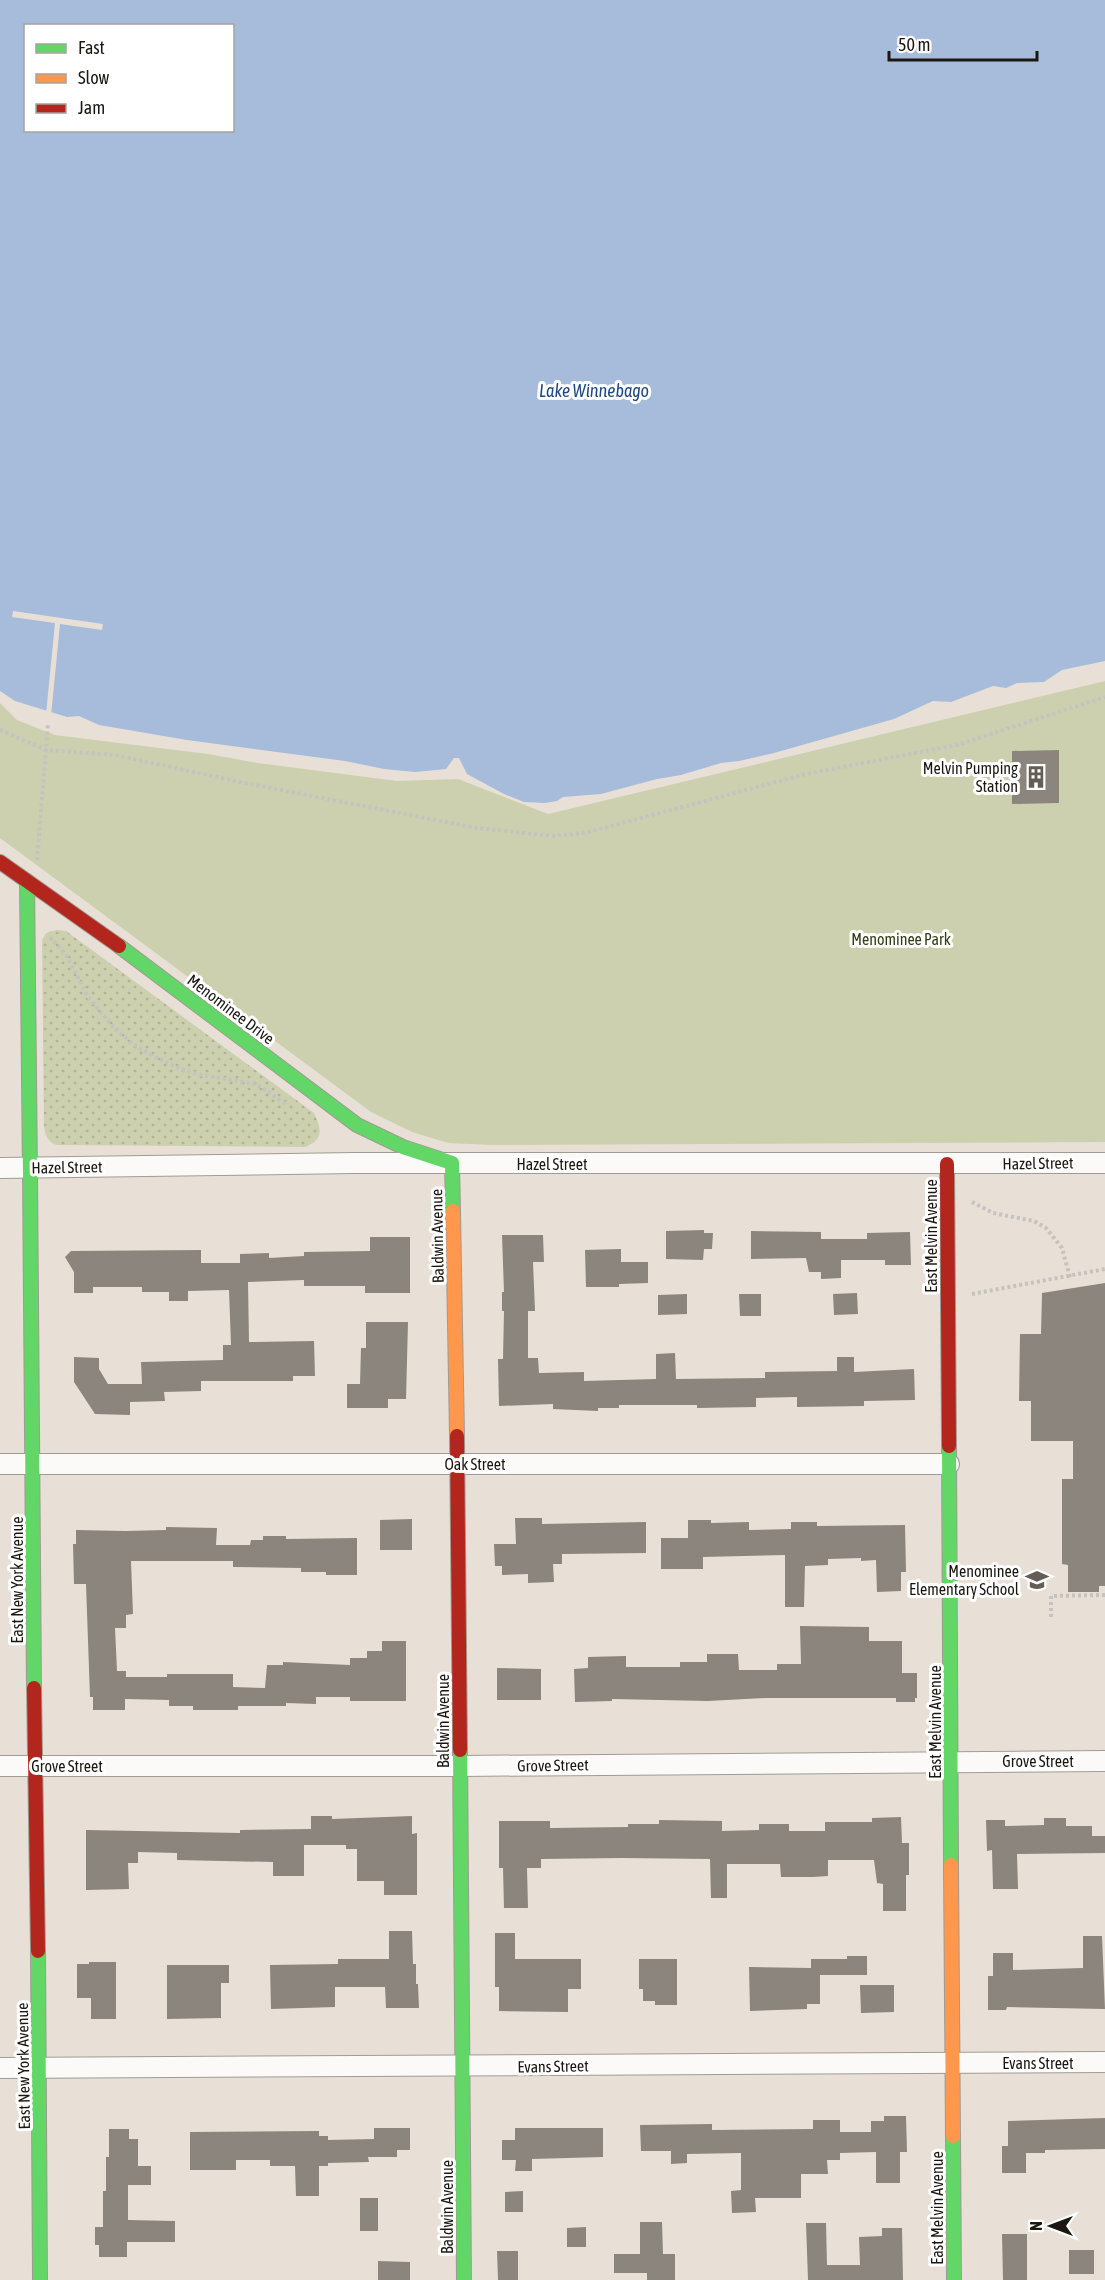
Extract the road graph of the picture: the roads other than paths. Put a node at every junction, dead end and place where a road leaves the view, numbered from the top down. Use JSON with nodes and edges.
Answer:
{"nodes":[{"id":1,"x":0,"y":862,"type":"edge"},
{"id":2,"x":29,"y":882,"type":"junction"},
{"id":3,"x":452,"y":1163,"type":"junction"},
{"id":4,"x":1105,"y":1163,"type":"edge"},
{"id":5,"x":948,"y":1164,"type":"junction"},
{"id":6,"x":29,"y":1167,"type":"junction"},
{"id":7,"x":0,"y":1168,"type":"edge"},
{"id":8,"x":0,"y":1464,"type":"edge"},
{"id":9,"x":34,"y":1464,"type":"junction"},
{"id":10,"x":458,"y":1464,"type":"junction"},
{"id":11,"x":950,"y":1464,"type":"junction"},
{"id":12,"x":952,"y":1761,"type":"junction"},
{"id":13,"x":1105,"y":1761,"type":"edge"},
{"id":14,"x":0,"y":1766,"type":"edge"},
{"id":15,"x":33,"y":1766,"type":"junction"},
{"id":16,"x":460,"y":1766,"type":"junction"},
{"id":17,"x":1105,"y":2062,"type":"edge"},
{"id":18,"x":953,"y":2063,"type":"junction"},
{"id":19,"x":463,"y":2067,"type":"junction"},
{"id":20,"x":0,"y":2068,"type":"edge"},
{"id":21,"x":40,"y":2068,"type":"junction"},
{"id":22,"x":40,"y":2280,"type":"edge"},
{"id":23,"x":464,"y":2280,"type":"edge"},
{"id":24,"x":954,"y":2280,"type":"edge"}],
"edges":[{"from":1,"to":2,"type":"street","name":"Menominee Drive"},
{"from":2,"to":3,"type":"street","name":"Menominee Drive"},
{"from":2,"to":6,"type":"street","name":"East New York Avenue"},
{"from":3,"to":5,"type":"street","name":"Hazel Street"},
{"from":3,"to":6,"type":"street","name":"Hazel Street"},
{"from":3,"to":10,"type":"street","name":"Baldwin Avenue"},
{"from":4,"to":5,"type":"street","name":"Hazel Street"},
{"from":5,"to":11,"type":"street","name":"East Melvin Avenue"},
{"from":6,"to":7,"type":"street","name":"Hazel Street"},
{"from":6,"to":9,"type":"street","name":"East New York Avenue"},
{"from":8,"to":9,"type":"street","name":"Oak Street"},
{"from":9,"to":10,"type":"street","name":"Oak Street"},
{"from":9,"to":15,"type":"street","name":"East New York Avenue"},
{"from":10,"to":11,"type":"street","name":"Oak Street"},
{"from":10,"to":16,"type":"street","name":"Baldwin Avenue"},
{"from":11,"to":12,"type":"street","name":"East Melvin Avenue"},
{"from":12,"to":13,"type":"street","name":"Grove Street"},
{"from":12,"to":16,"type":"street","name":"Grove Street"},
{"from":12,"to":18,"type":"street","name":"East Melvin Avenue"},
{"from":14,"to":15,"type":"street","name":"Grove Street"},
{"from":15,"to":16,"type":"street","name":"Grove Street"},
{"from":15,"to":21,"type":"street","name":"East New York Avenue"},
{"from":16,"to":19,"type":"street","name":"Baldwin Avenue"},
{"from":17,"to":18,"type":"street","name":"Evans Street"},
{"from":18,"to":19,"type":"street","name":"Evans Street"},
{"from":18,"to":24,"type":"street","name":"East Melvin Avenue"},
{"from":19,"to":21,"type":"street","name":"Evans Street"},
{"from":19,"to":23,"type":"street","name":"Baldwin Avenue"},
{"from":20,"to":21,"type":"street","name":"Evans Street"},
{"from":21,"to":22,"type":"street","name":"East New York Avenue"}]}
